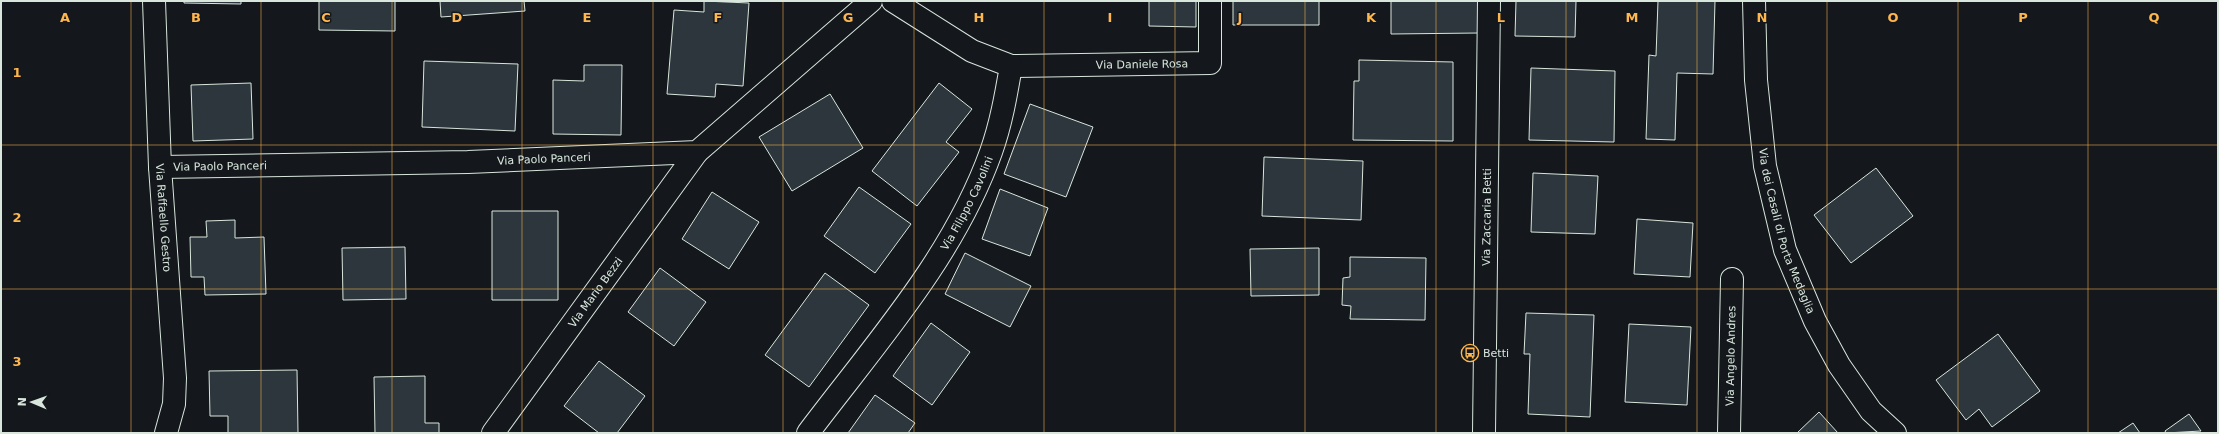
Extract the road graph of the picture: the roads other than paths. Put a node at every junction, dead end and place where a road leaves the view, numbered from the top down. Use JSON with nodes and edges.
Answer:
{"nodes":[{"id":1,"x":154,"y":1,"type":"edge"},
{"id":2,"x":871,"y":1,"type":"edge"},
{"id":3,"x":893,"y":1,"type":"edge"},
{"id":4,"x":1210,"y":1,"type":"edge"},
{"id":5,"x":1489,"y":1,"type":"edge"},
{"id":6,"x":1754,"y":1,"type":"edge"},
{"id":7,"x":1012,"y":66,"type":"junction"},
{"id":8,"x":697,"y":152,"type":"junction"},
{"id":9,"x":160,"y":167,"type":"junction"},
{"id":10,"x":1732,"y":279,"type":"dead end"},
{"id":11,"x":166,"y":433,"type":"edge"},
{"id":12,"x":493,"y":433,"type":"edge"},
{"id":13,"x":808,"y":433,"type":"edge"},
{"id":14,"x":1484,"y":433,"type":"edge"},
{"id":15,"x":1729,"y":433,"type":"edge"},
{"id":16,"x":1895,"y":433,"type":"edge"}],
"edges":[{"from":1,"to":9,"type":"street","name":"Via Raffaello Gestro"},
{"from":2,"to":8,"type":"street"},
{"from":3,"to":7,"type":"street"},
{"from":4,"to":7,"type":"street","name":"Via Daniele Rosa"},
{"from":5,"to":14,"type":"street","name":"Via Zaccaria Betti"},
{"from":6,"to":16,"type":"street","name":"Via dei Casali di Porta Medaglia"},
{"from":7,"to":13,"type":"street","name":"Via Filippo Cavolini"},
{"from":8,"to":9,"type":"street","name":"Via Paolo Panceri"},
{"from":8,"to":12,"type":"street","name":"Via Mario Bezzi"},
{"from":9,"to":11,"type":"street","name":"Via Raffaello Gestro"},
{"from":10,"to":15,"type":"street","name":"Via Angelo Andres"}]}
